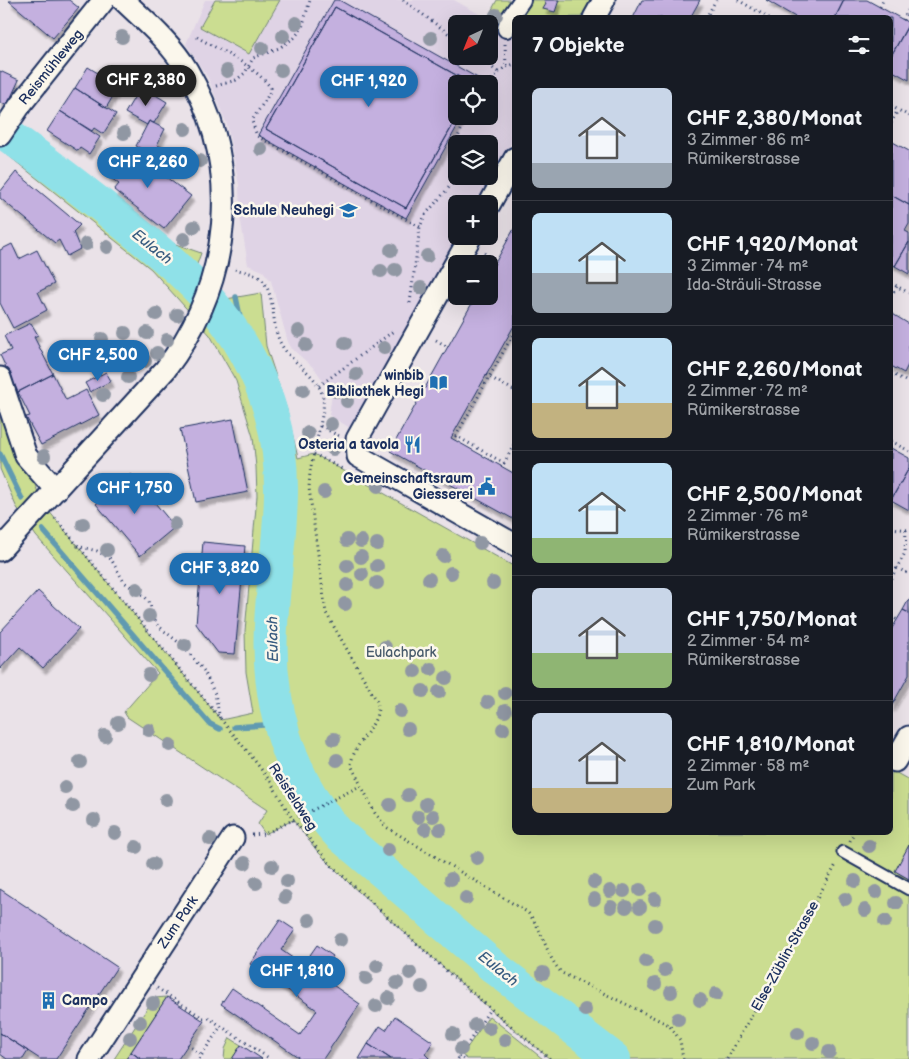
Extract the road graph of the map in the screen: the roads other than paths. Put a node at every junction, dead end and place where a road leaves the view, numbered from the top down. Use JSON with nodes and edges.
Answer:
{"nodes":[{"id":1,"x":104,"y":0,"type":"edge"},
{"id":2,"x":123,"y":0,"type":"edge"},
{"id":3,"x":522,"y":0,"type":"edge"},
{"id":4,"x":604,"y":0,"type":"edge"},
{"id":5,"x":596,"y":15,"type":"edge"},
{"id":6,"x":506,"y":30,"type":"dead end"},
{"id":7,"x":5,"y":127,"type":"edge"},
{"id":8,"x":512,"y":163,"type":"edge"},
{"id":9,"x":495,"y":195,"type":"edge"},
{"id":10,"x":476,"y":245,"type":"edge"},
{"id":11,"x":0,"y":378,"type":"edge"},
{"id":12,"x":56,"y":490,"type":"junction"},
{"id":13,"x":512,"y":543,"type":"edge"},
{"id":14,"x":0,"y":550,"type":"edge"},
{"id":15,"x":909,"y":737,"type":"edge"},
{"id":16,"x":899,"y":763,"type":"edge"},
{"id":17,"x":233,"y":838,"type":"road end"},
{"id":18,"x":843,"y":852,"type":"road end"},
{"id":19,"x":909,"y":889,"type":"edge"},
{"id":20,"x":89,"y":1059,"type":"edge"}],
"edges":[{"from":1,"to":7,"type":"street","name":"Reismühleweg"},
{"from":2,"to":12,"type":"street"},
{"from":3,"to":6,"type":"street"},
{"from":4,"to":5,"type":"street"},
{"from":8,"to":9,"type":"street"},
{"from":10,"to":13,"type":"street"},
{"from":11,"to":12,"type":"street"},
{"from":12,"to":14,"type":"street"},
{"from":15,"to":16,"type":"street"},
{"from":17,"to":20,"type":"street","name":"Zum Park"},
{"from":18,"to":19,"type":"lane"}]}
